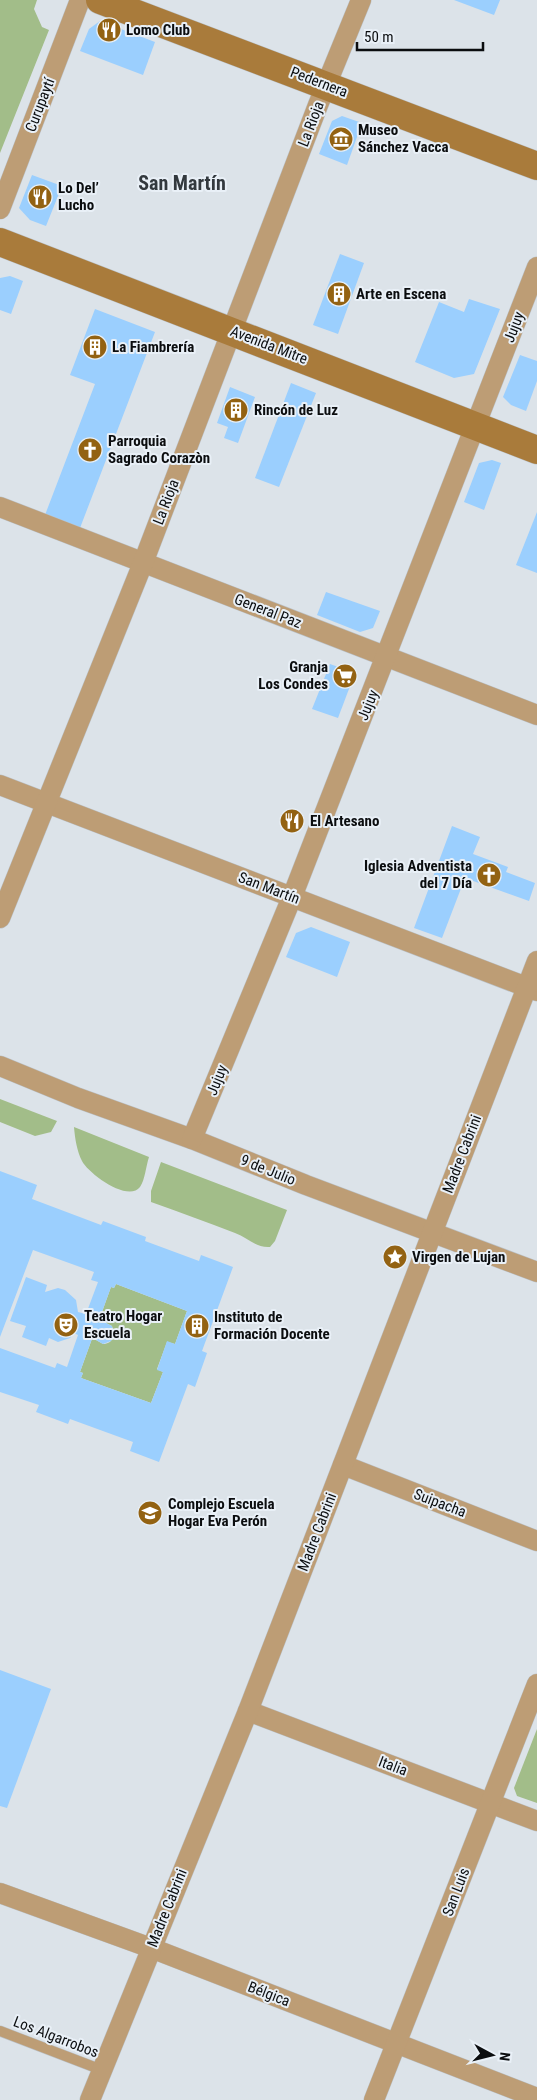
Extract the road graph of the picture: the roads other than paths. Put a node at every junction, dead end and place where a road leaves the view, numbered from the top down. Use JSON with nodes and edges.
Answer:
{"nodes":[{"id":1,"x":80,"y":0,"type":"edge"},
{"id":2,"x":100,"y":0,"type":"edge"},
{"id":3,"x":361,"y":0,"type":"edge"},
{"id":4,"x":326,"y":85,"type":"junction"},
{"id":5,"x":537,"y":166,"type":"edge"},
{"id":6,"x":0,"y":209,"type":"edge"},
{"id":7,"x":0,"y":242,"type":"edge"},
{"id":8,"x":537,"y":267,"type":"edge"},
{"id":9,"x":231,"y":331,"type":"junction"},
{"id":10,"x":476,"y":426,"type":"junction"},
{"id":11,"x":537,"y":450,"type":"edge"},
{"id":12,"x":0,"y":507,"type":"edge"},
{"id":13,"x":143,"y":563,"type":"junction"},
{"id":14,"x":387,"y":657,"type":"junction"},
{"id":15,"x":537,"y":715,"type":"edge"},
{"id":16,"x":0,"y":785,"type":"edge"},
{"id":17,"x":46,"y":802,"type":"junction"},
{"id":18,"x":292,"y":897,"type":"junction"},
{"id":19,"x":0,"y":918,"type":"edge"},
{"id":20,"x":537,"y":960,"type":"edge"},
{"id":21,"x":532,"y":989,"type":"edge"},
{"id":22,"x":0,"y":1066,"type":"edge"},
{"id":23,"x":192,"y":1139,"type":"junction"},
{"id":24,"x":432,"y":1231,"type":"junction"},
{"id":25,"x":537,"y":1272,"type":"edge"},
{"id":26,"x":343,"y":1465,"type":"junction"},
{"id":27,"x":537,"y":1541,"type":"edge"},
{"id":28,"x":537,"y":1684,"type":"edge"},
{"id":29,"x":248,"y":1711,"type":"junction"},
{"id":30,"x":490,"y":1803,"type":"junction"},
{"id":31,"x":537,"y":1821,"type":"edge"},
{"id":32,"x":0,"y":1893,"type":"edge"},
{"id":33,"x":150,"y":1948,"type":"junction"},
{"id":34,"x":0,"y":2031,"type":"edge"},
{"id":35,"x":396,"y":2044,"type":"junction"},
{"id":36,"x":102,"y":2070,"type":"junction"},
{"id":37,"x":537,"y":2098,"type":"edge"},
{"id":38,"x":90,"y":2100,"type":"edge"},
{"id":39,"x":374,"y":2100,"type":"edge"}],
"edges":[{"from":1,"to":6,"type":"street","name":"Curupaytí"},
{"from":2,"to":4,"type":"main road","name":"Pedernera"},
{"from":3,"to":4,"type":"street","name":"La Rioja"},
{"from":4,"to":5,"type":"main road","name":"Pedernera"},
{"from":4,"to":9,"type":"street","name":"La Rioja"},
{"from":7,"to":9,"type":"main road","name":"Avenida Mitre"},
{"from":8,"to":10,"type":"street","name":"Jujuy"},
{"from":9,"to":10,"type":"main road","name":"Avenida Mitre"},
{"from":9,"to":13,"type":"street","name":"La Rioja"},
{"from":10,"to":11,"type":"main road","name":"Avenida Mitre"},
{"from":10,"to":14,"type":"street","name":"Jujuy"},
{"from":12,"to":13,"type":"street","name":"General Paz"},
{"from":13,"to":14,"type":"street","name":"General Paz"},
{"from":13,"to":17,"type":"street","name":"La Rioja"},
{"from":14,"to":15,"type":"street","name":"General Paz"},
{"from":14,"to":18,"type":"street","name":"Jujuy"},
{"from":16,"to":17,"type":"street","name":"San Martín"},
{"from":17,"to":18,"type":"street","name":"San Martín"},
{"from":17,"to":19,"type":"street","name":"La Rioja"},
{"from":18,"to":21,"type":"street","name":"San Martín"},
{"from":18,"to":23,"type":"street","name":"Jujuy"},
{"from":20,"to":21,"type":"street","name":"Madre Cabrini"},
{"from":21,"to":24,"type":"street","name":"Madre Cabrini"},
{"from":22,"to":23,"type":"street","name":"9 de Julio"},
{"from":23,"to":24,"type":"street","name":"9 de Julio"},
{"from":24,"to":25,"type":"street","name":"9 de Julio"},
{"from":24,"to":26,"type":"street","name":"Madre Cabrini"},
{"from":26,"to":27,"type":"street","name":"Suipacha"},
{"from":26,"to":29,"type":"street","name":"Madre Cabrini"},
{"from":28,"to":30,"type":"street","name":"San Luis"},
{"from":29,"to":30,"type":"street","name":"Italia"},
{"from":29,"to":33,"type":"street","name":"Madre Cabrini"},
{"from":30,"to":31,"type":"street","name":"Italia"},
{"from":30,"to":35,"type":"street","name":"San Luis"},
{"from":32,"to":33,"type":"street","name":"Bélgica"},
{"from":33,"to":35,"type":"street","name":"Bélgica"},
{"from":33,"to":36,"type":"street","name":"Madre Cabrini"},
{"from":34,"to":36,"type":"lane","name":"Los Algarrobos"},
{"from":35,"to":37,"type":"street","name":"Bélgica"},
{"from":35,"to":39,"type":"street","name":"San Luis"},
{"from":36,"to":38,"type":"street","name":"Madre Cabrini"}]}
